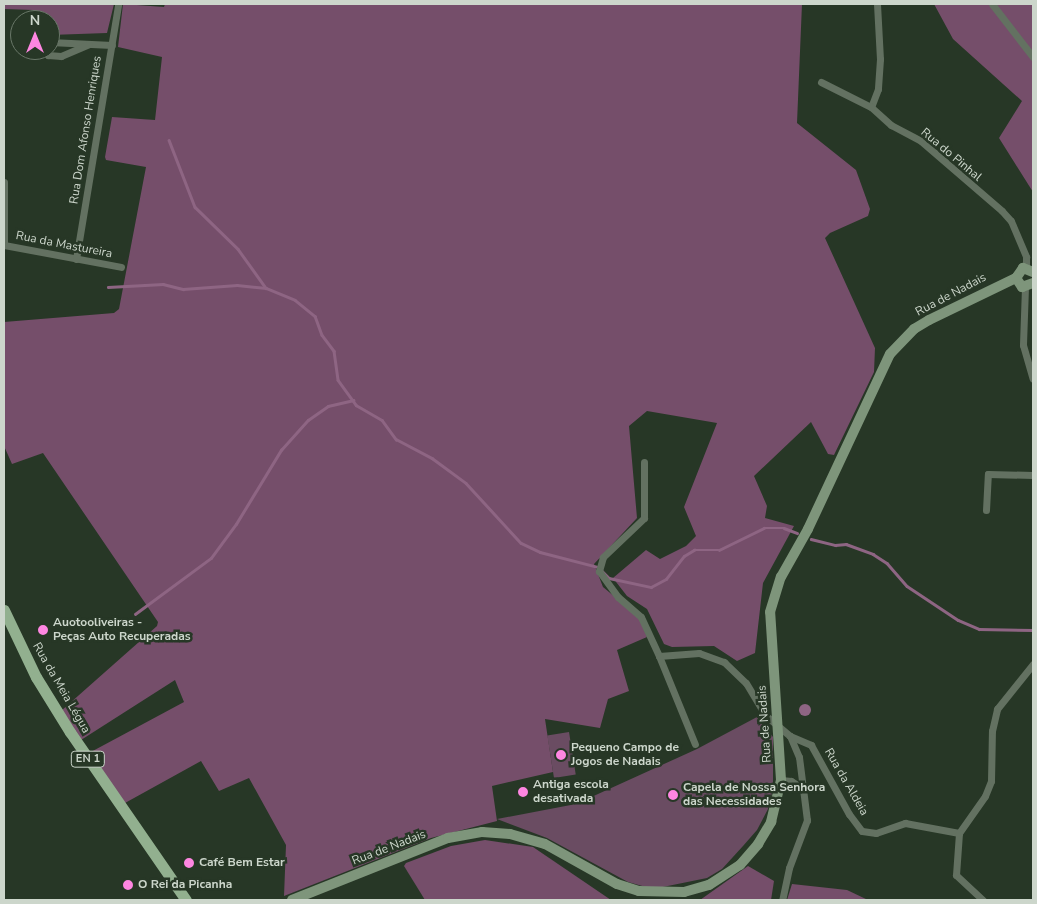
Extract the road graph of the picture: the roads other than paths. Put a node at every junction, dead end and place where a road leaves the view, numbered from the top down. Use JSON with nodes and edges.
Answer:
{"nodes":[{"id":1,"x":118,"y":4,"type":"edge"},
{"id":2,"x":877,"y":4,"type":"edge"},
{"id":3,"x":992,"y":4,"type":"edge"},
{"id":4,"x":60,"y":42,"type":"edge"},
{"id":5,"x":89,"y":43,"type":"junction"},
{"id":6,"x":112,"y":45,"type":"junction"},
{"id":7,"x":60,"y":56,"type":"edge"},
{"id":8,"x":1033,"y":57,"type":"edge"},
{"id":9,"x":821,"y":82,"type":"dead end"},
{"id":10,"x":871,"y":107,"type":"junction"},
{"id":11,"x":4,"y":182,"type":"edge"},
{"id":12,"x":4,"y":245,"type":"edge"},
{"id":13,"x":76,"y":259,"type":"junction"},
{"id":14,"x":121,"y":268,"type":"dead end"},
{"id":15,"x":1030,"y":270,"type":"edge"},
{"id":16,"x":1016,"y":278,"type":"junction"},
{"id":17,"x":1029,"y":285,"type":"edge"},
{"id":18,"x":1033,"y":379,"type":"edge"},
{"id":19,"x":644,"y":462,"type":"dead end"},
{"id":20,"x":1033,"y":475,"type":"edge"},
{"id":21,"x":986,"y":510,"type":"dead end"},
{"id":22,"x":4,"y":610,"type":"edge"},
{"id":23,"x":659,"y":656,"type":"junction"},
{"id":24,"x":1033,"y":664,"type":"edge"},
{"id":25,"x":777,"y":726,"type":"junction"},
{"id":26,"x":790,"y":736,"type":"junction"},
{"id":27,"x":695,"y":744,"type":"dead end"},
{"id":28,"x":781,"y":780,"type":"junction"},
{"id":29,"x":804,"y":789,"type":"junction"},
{"id":30,"x":959,"y":833,"type":"junction"},
{"id":31,"x":186,"y":900,"type":"edge"},
{"id":32,"x":292,"y":900,"type":"edge"},
{"id":33,"x":782,"y":900,"type":"edge"},
{"id":34,"x":983,"y":900,"type":"edge"}],
"edges":[{"from":1,"to":6,"type":"street","name":"Rua Dom Afonso Henriques"},
{"from":2,"to":10,"type":"street"},
{"from":3,"to":8,"type":"street"},
{"from":4,"to":5,"type":"street"},
{"from":5,"to":6,"type":"street"},
{"from":5,"to":7,"type":"street"},
{"from":6,"to":13,"type":"street","name":"Rua Dom Afonso Henriques"},
{"from":9,"to":10,"type":"street","name":"Rua do Pinhal"},
{"from":10,"to":15,"type":"street","name":"Rua do Pinhal"},
{"from":11,"to":12,"type":"street"},
{"from":12,"to":13,"type":"street","name":"Rua da Mastureira"},
{"from":13,"to":14,"type":"street","name":"Rua da Mastureira"},
{"from":15,"to":16,"type":"street","name":"Rua de Nadais"},
{"from":16,"to":17,"type":"street"},
{"from":16,"to":25,"type":"street","name":"Rua de Nadais"},
{"from":17,"to":18,"type":"street"},
{"from":19,"to":23,"type":"street"},
{"from":20,"to":21,"type":"street"},
{"from":22,"to":31,"type":"main road","name":"Rua da Meia Légua","number":"EN 1"},
{"from":23,"to":25,"type":"street"},
{"from":23,"to":27,"type":"street"},
{"from":24,"to":30,"type":"street"},
{"from":25,"to":26,"type":"street"},
{"from":25,"to":28,"type":"street","name":"Rua de Nadais"},
{"from":26,"to":29,"type":"street"},
{"from":26,"to":30,"type":"street","name":"Rua da Aldeia"},
{"from":28,"to":29,"type":"street"},
{"from":28,"to":32,"type":"street","name":"Rua de Nadais"},
{"from":29,"to":33,"type":"street"},
{"from":30,"to":34,"type":"street"}]}
